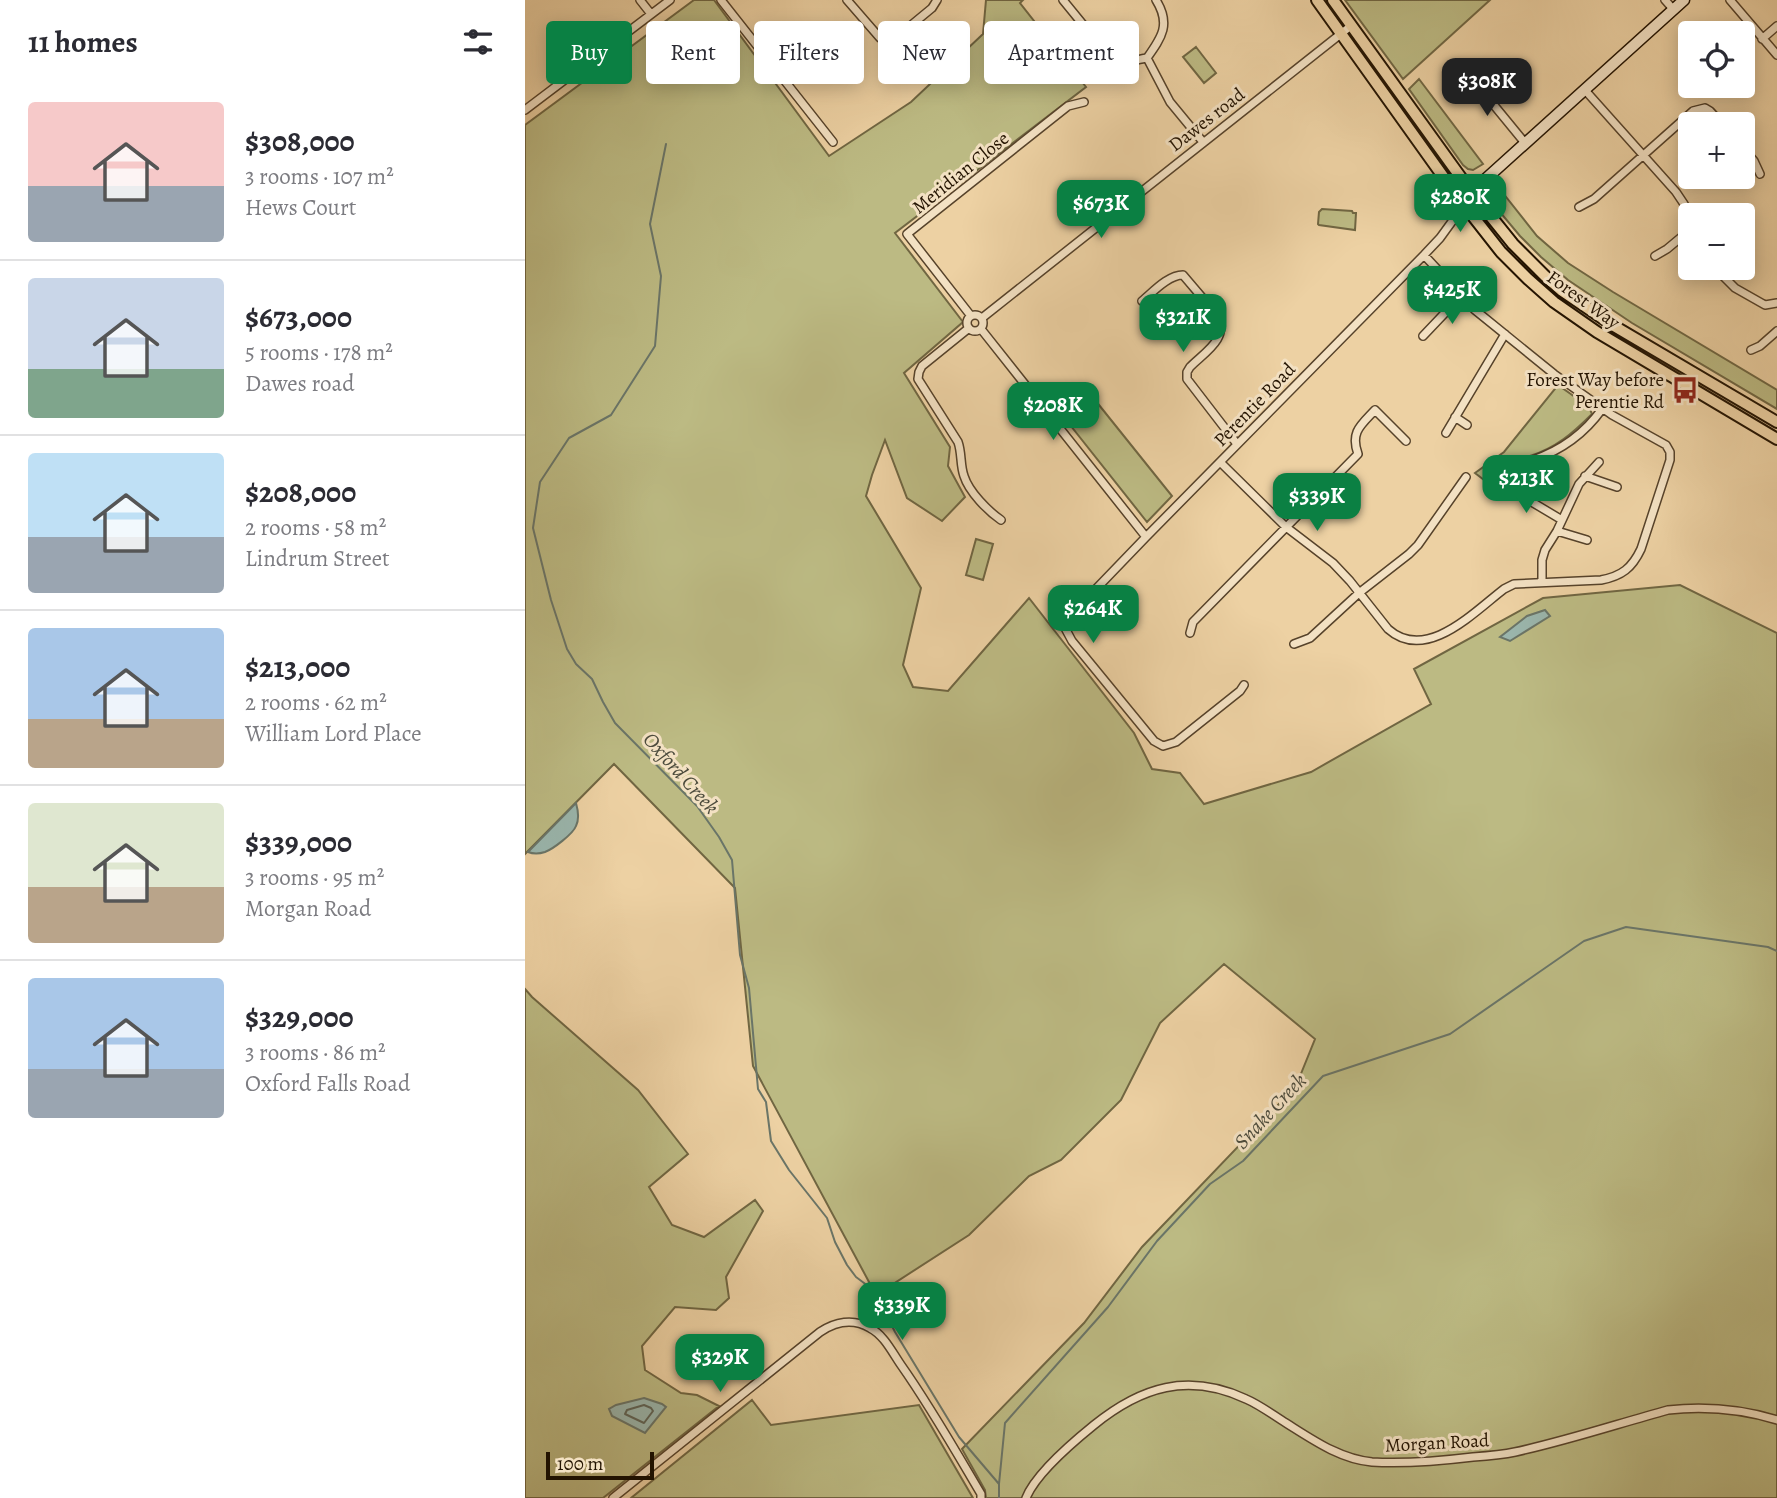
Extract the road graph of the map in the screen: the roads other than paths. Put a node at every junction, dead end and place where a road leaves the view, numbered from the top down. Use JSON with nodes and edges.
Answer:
{"nodes":[{"id":1,"x":640,"y":0,"type":"edge"},
{"id":2,"x":670,"y":0,"type":"edge"},
{"id":3,"x":721,"y":0,"type":"edge"},
{"id":4,"x":847,"y":0,"type":"edge"},
{"id":5,"x":937,"y":0,"type":"edge"},
{"id":6,"x":1063,"y":0,"type":"edge"},
{"id":7,"x":1156,"y":0,"type":"edge"},
{"id":8,"x":1317,"y":0,"type":"edge"},
{"id":9,"x":1333,"y":0,"type":"edge"},
{"id":10,"x":1665,"y":0,"type":"edge"},
{"id":11,"x":1684,"y":0,"type":"edge"},
{"id":12,"x":1730,"y":0,"type":"edge"},
{"id":13,"x":1673,"y":9,"type":"junction"},
{"id":14,"x":651,"y":14,"type":"junction"},
{"id":15,"x":1352,"y":25,"type":"junction"},
{"id":16,"x":1777,"y":26,"type":"edge"},
{"id":17,"x":1341,"y":34,"type":"junction"},
{"id":18,"x":1762,"y":39,"type":"junction"},
{"id":19,"x":1777,"y":55,"type":"edge"},
{"id":20,"x":1147,"y":58,"type":"junction"},
{"id":21,"x":1470,"y":76,"type":"dead end"},
{"id":22,"x":1584,"y":89,"type":"junction"},
{"id":23,"x":1084,"y":102,"type":"dead end"},
{"id":24,"x":525,"y":110,"type":"edge"},
{"id":25,"x":1692,"y":112,"type":"edge"},
{"id":26,"x":1711,"y":112,"type":"edge"},
{"id":27,"x":1678,"y":124,"type":"edge"},
{"id":28,"x":833,"y":142,"type":"dead end"},
{"id":29,"x":1203,"y":142,"type":"junction"},
{"id":30,"x":1525,"y":143,"type":"junction"},
{"id":31,"x":1644,"y":155,"type":"junction"},
{"id":32,"x":1755,"y":163,"type":"edge"},
{"id":33,"x":1761,"y":174,"type":"dead end"},
{"id":34,"x":1472,"y":193,"type":"junction"},
{"id":35,"x":1683,"y":203,"type":"edge"},
{"id":36,"x":1464,"y":205,"type":"junction"},
{"id":37,"x":1580,"y":207,"type":"dead end"},
{"id":38,"x":1678,"y":240,"type":"edge"},
{"id":39,"x":1424,"y":255,"type":"junction"},
{"id":40,"x":1655,"y":256,"type":"dead end"},
{"id":41,"x":1727,"y":280,"type":"edge"},
{"id":42,"x":1461,"y":296,"type":"junction"},
{"id":43,"x":1142,"y":301,"type":"dead end"},
{"id":44,"x":1777,"y":303,"type":"edge"},
{"id":45,"x":971,"y":316,"type":"junction"},
{"id":46,"x":982,"y":318,"type":"junction"},
{"id":47,"x":969,"y":328,"type":"junction"},
{"id":48,"x":981,"y":329,"type":"junction"},
{"id":49,"x":1777,"y":331,"type":"edge"},
{"id":50,"x":1505,"y":334,"type":"junction"},
{"id":51,"x":1423,"y":336,"type":"dead end"},
{"id":52,"x":1751,"y":350,"type":"dead end"},
{"id":53,"x":1602,"y":409,"type":"junction"},
{"id":54,"x":1455,"y":418,"type":"junction"},
{"id":55,"x":1777,"y":422,"type":"edge"},
{"id":56,"x":1467,"y":425,"type":"dead end"},
{"id":57,"x":1446,"y":433,"type":"dead end"},
{"id":58,"x":1777,"y":439,"type":"edge"},
{"id":59,"x":1406,"y":441,"type":"dead end"},
{"id":60,"x":1237,"y":444,"type":"junction"},
{"id":61,"x":1533,"y":460,"type":"dead end"},
{"id":62,"x":1220,"y":462,"type":"junction"},
{"id":63,"x":1599,"y":462,"type":"dead end"},
{"id":64,"x":1585,"y":476,"type":"junction"},
{"id":65,"x":1466,"y":477,"type":"dead end"},
{"id":66,"x":1505,"y":486,"type":"dead end"},
{"id":67,"x":1617,"y":487,"type":"dead end"},
{"id":68,"x":1001,"y":520,"type":"dead end"},
{"id":69,"x":1562,"y":520,"type":"junction"},
{"id":70,"x":1286,"y":527,"type":"junction"},
{"id":71,"x":1557,"y":531,"type":"junction"},
{"id":72,"x":1146,"y":537,"type":"junction"},
{"id":73,"x":1587,"y":540,"type":"dead end"},
{"id":74,"x":1542,"y":582,"type":"junction"},
{"id":75,"x":1359,"y":593,"type":"junction"},
{"id":76,"x":1190,"y":633,"type":"dead end"},
{"id":77,"x":1294,"y":644,"type":"dead end"},
{"id":78,"x":1244,"y":685,"type":"dead end"},
{"id":79,"x":1777,"y":1420,"type":"edge"},
{"id":80,"x":613,"y":1498,"type":"edge"},
{"id":81,"x":981,"y":1498,"type":"edge"},
{"id":82,"x":1026,"y":1498,"type":"edge"}],
"edges":[{"from":1,"to":14,"type":"street"},
{"from":2,"to":14,"type":"street"},
{"from":3,"to":28,"type":"street"},
{"from":4,"to":5,"type":"street"},
{"from":6,"to":20,"type":"street"},
{"from":7,"to":20,"type":"street"},
{"from":8,"to":17,"type":"main road","name":"Forest Way"},
{"from":9,"to":15,"type":"main road","name":"Forest Way"},
{"from":10,"to":13,"type":"street"},
{"from":11,"to":13,"type":"street"},
{"from":12,"to":18,"type":"street"},
{"from":13,"to":22,"type":"street"},
{"from":14,"to":24,"type":"street"},
{"from":15,"to":17,"type":"street","name":"Dawes road"},
{"from":15,"to":34,"type":"main road","name":"Forest Way"},
{"from":16,"to":18,"type":"street"},
{"from":17,"to":29,"type":"street","name":"Dawes road"},
{"from":17,"to":36,"type":"main road","name":"Forest Way"},
{"from":18,"to":19,"type":"street"},
{"from":20,"to":29,"type":"street"},
{"from":21,"to":30,"type":"street"},
{"from":22,"to":30,"type":"street"},
{"from":22,"to":31,"type":"street"},
{"from":23,"to":45,"type":"street","name":"Meridian Close"},
{"from":25,"to":26,"type":"street"},
{"from":27,"to":31,"type":"street"},
{"from":29,"to":46,"type":"street","name":"Dawes road"},
{"from":30,"to":34,"type":"street"},
{"from":31,"to":35,"type":"street"},
{"from":31,"to":37,"type":"street"},
{"from":32,"to":33,"type":"street"},
{"from":34,"to":36,"type":"street"},
{"from":34,"to":55,"type":"main road","name":"Forest Way"},
{"from":36,"to":39,"type":"street","name":"Perentie Road"},
{"from":36,"to":58,"type":"main road","name":"Forest Way"},
{"from":38,"to":40,"type":"street"},
{"from":39,"to":42,"type":"street"},
{"from":39,"to":60,"type":"street","name":"Perentie Road"},
{"from":41,"to":44,"type":"street"},
{"from":42,"to":50,"type":"street"},
{"from":42,"to":51,"type":"street"},
{"from":43,"to":60,"type":"street"},
{"from":45,"to":46,"type":"street"},
{"from":45,"to":47,"type":"street"},
{"from":46,"to":48,"type":"street"},
{"from":47,"to":48,"type":"street"},
{"from":47,"to":68,"type":"street"},
{"from":48,"to":72,"type":"street"},
{"from":49,"to":52,"type":"street"},
{"from":50,"to":53,"type":"street"},
{"from":50,"to":54,"type":"street"},
{"from":53,"to":61,"type":"street"},
{"from":53,"to":74,"type":"street"},
{"from":54,"to":56,"type":"street"},
{"from":54,"to":57,"type":"street"},
{"from":59,"to":70,"type":"street"},
{"from":60,"to":62,"type":"street","name":"Perentie Road"},
{"from":62,"to":70,"type":"street"},
{"from":62,"to":72,"type":"street","name":"Perentie Road"},
{"from":63,"to":64,"type":"street"},
{"from":64,"to":67,"type":"street"},
{"from":64,"to":69,"type":"street"},
{"from":65,"to":75,"type":"street"},
{"from":66,"to":69,"type":"street"},
{"from":69,"to":71,"type":"street"},
{"from":70,"to":75,"type":"street"},
{"from":70,"to":76,"type":"street"},
{"from":71,"to":73,"type":"street"},
{"from":71,"to":74,"type":"street"},
{"from":72,"to":78,"type":"street","name":"Perentie Road"},
{"from":74,"to":75,"type":"street"},
{"from":75,"to":77,"type":"street"},
{"from":79,"to":82,"type":"street","name":"Morgan Road"},
{"from":80,"to":81,"type":"street"}]}
